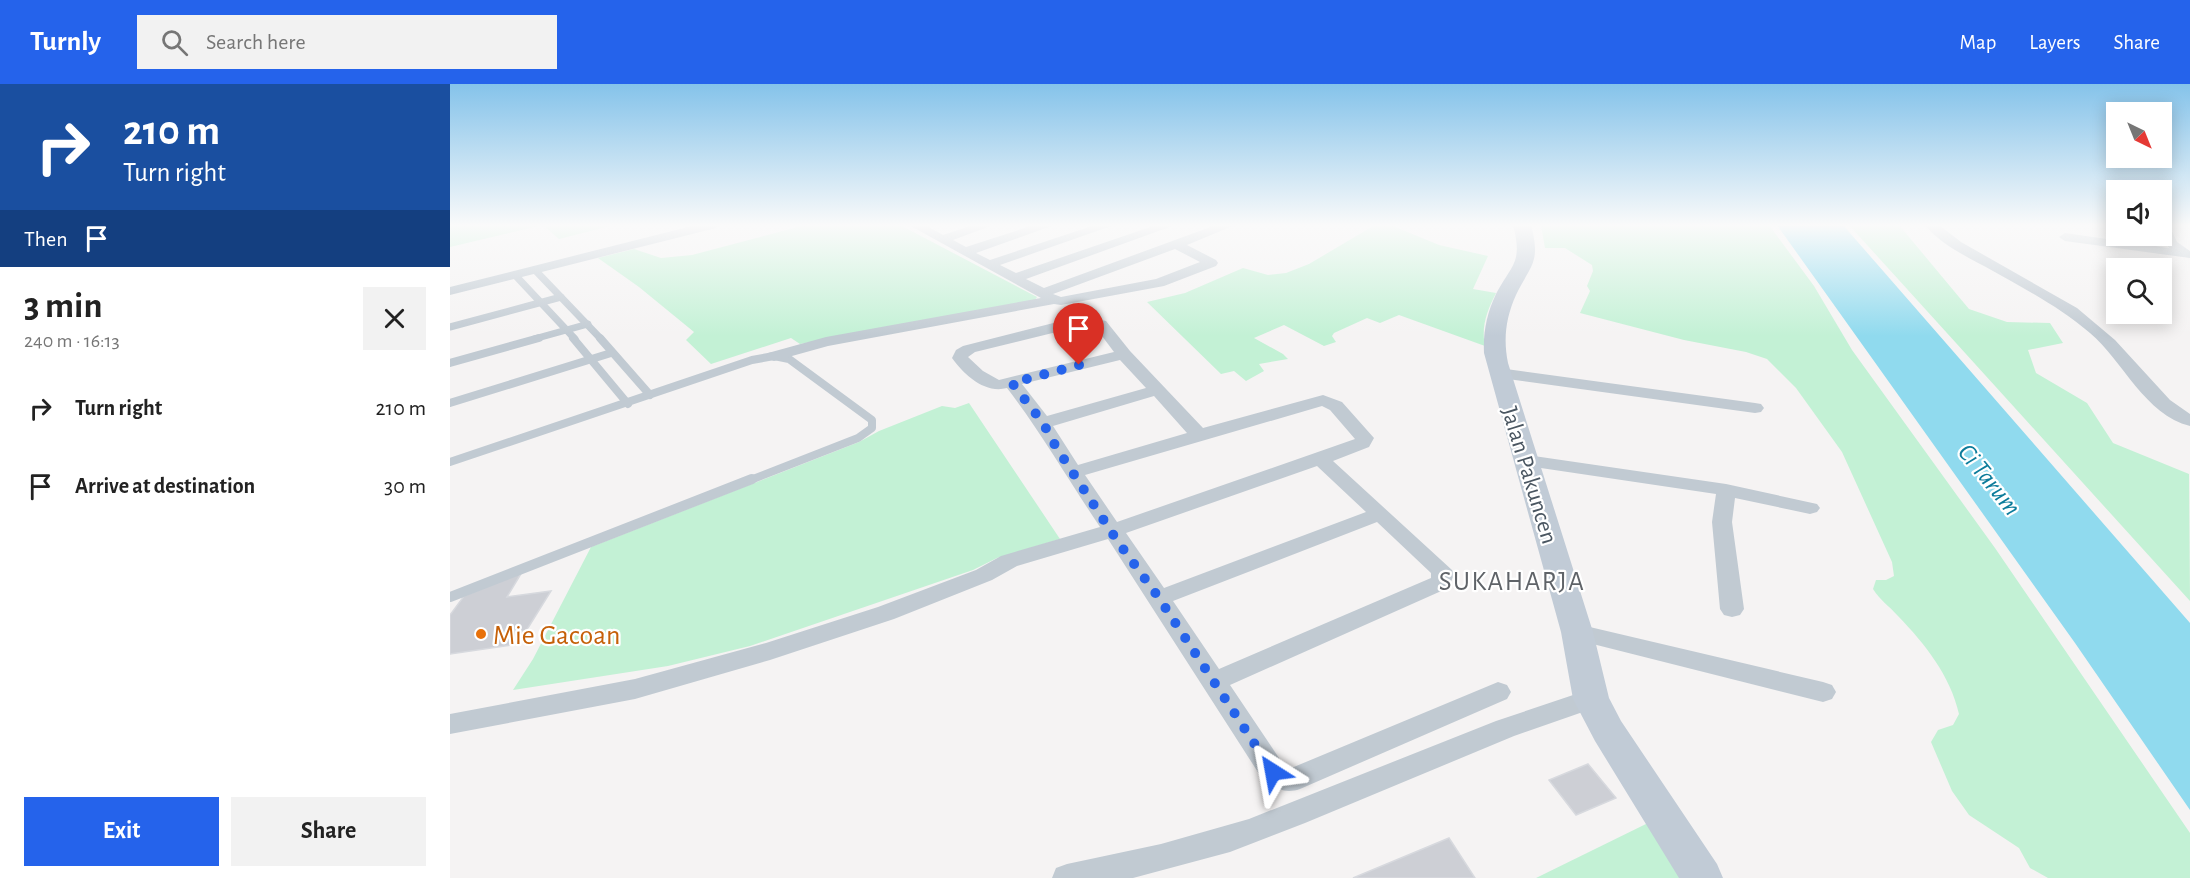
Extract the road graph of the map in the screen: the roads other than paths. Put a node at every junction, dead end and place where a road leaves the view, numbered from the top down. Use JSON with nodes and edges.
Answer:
{"nodes":[{"id":1,"x":541,"y":262,"type":"edge"},
{"id":2,"x":566,"y":262,"type":"edge"},
{"id":3,"x":983,"y":262,"type":"edge"},
{"id":4,"x":997,"y":262,"type":"edge"},
{"id":5,"x":1062,"y":262,"type":"edge"},
{"id":6,"x":1132,"y":262,"type":"edge"},
{"id":7,"x":1210,"y":262,"type":"edge"},
{"id":8,"x":1525,"y":262,"type":"edge"},
{"id":9,"x":1986,"y":262,"type":"edge"},
{"id":10,"x":988,"y":265,"type":"junction"},
{"id":11,"x":535,"y":270,"type":"junction"},
{"id":12,"x":515,"y":275,"type":"junction"},
{"id":13,"x":1016,"y":278,"type":"junction"},
{"id":14,"x":450,"y":285,"type":"edge"},
{"id":15,"x":450,"y":291,"type":"edge"},
{"id":16,"x":1048,"y":296,"type":"junction"},
{"id":17,"x":561,"y":297,"type":"junction"},
{"id":18,"x":542,"y":303,"type":"junction"},
{"id":19,"x":588,"y":324,"type":"junction"},
{"id":20,"x":450,"y":327,"type":"edge"},
{"id":21,"x":567,"y":330,"type":"junction"},
{"id":22,"x":611,"y":353,"type":"junction"},
{"id":23,"x":1124,"y":354,"type":"junction"},
{"id":24,"x":774,"y":356,"type":"junction"},
{"id":25,"x":593,"y":360,"type":"junction"},
{"id":26,"x":450,"y":363,"type":"edge"},
{"id":27,"x":1499,"y":373,"type":"junction"},
{"id":28,"x":1012,"y":383,"type":"junction"},
{"id":29,"x":1156,"y":390,"type":"junction"},
{"id":30,"x":650,"y":395,"type":"junction"},
{"id":31,"x":450,"y":403,"type":"edge"},
{"id":32,"x":628,"y":404,"type":"junction"},
{"id":33,"x":1755,"y":408,"type":"dead end"},
{"id":34,"x":2190,"y":421,"type":"edge"},
{"id":35,"x":1043,"y":423,"type":"junction"},
{"id":36,"x":1199,"y":435,"type":"junction"},
{"id":37,"x":1320,"y":459,"type":"junction"},
{"id":38,"x":1527,"y":461,"type":"junction"},
{"id":39,"x":450,"y":462,"type":"edge"},
{"id":40,"x":1074,"y":472,"type":"junction"},
{"id":41,"x":1726,"y":490,"type":"junction"},
{"id":42,"x":1809,"y":508,"type":"dead end"},
{"id":43,"x":1379,"y":514,"type":"junction"},
{"id":44,"x":1115,"y":536,"type":"junction"},
{"id":45,"x":450,"y":597,"type":"edge"},
{"id":46,"x":1159,"y":598,"type":"junction"},
{"id":47,"x":1732,"y":609,"type":"dead end"},
{"id":48,"x":1577,"y":632,"type":"junction"},
{"id":49,"x":1213,"y":682,"type":"junction"},
{"id":50,"x":1498,"y":692,"type":"dead end"},
{"id":51,"x":1823,"y":692,"type":"dead end"},
{"id":52,"x":1591,"y":699,"type":"junction"},
{"id":53,"x":450,"y":724,"type":"edge"},
{"id":54,"x":1067,"y":878,"type":"edge"},
{"id":55,"x":1702,"y":878,"type":"edge"}],
"edges":[{"from":1,"to":14,"type":"street"},
{"from":2,"to":11,"type":"street"},
{"from":3,"to":10,"type":"street"},
{"from":4,"to":10,"type":"street"},
{"from":5,"to":13,"type":"street"},
{"from":6,"to":16,"type":"street"},
{"from":7,"to":16,"type":"street"},
{"from":8,"to":27,"type":"street","name":"Jalan Pakuncen"},
{"from":9,"to":34,"type":"street"},
{"from":10,"to":13,"type":"street"},
{"from":11,"to":12,"type":"street"},
{"from":11,"to":17,"type":"lane"},
{"from":12,"to":15,"type":"street"},
{"from":12,"to":18,"type":"lane"},
{"from":13,"to":16,"type":"street"},
{"from":16,"to":24,"type":"street"},
{"from":17,"to":18,"type":"lane"},
{"from":17,"to":19,"type":"lane"},
{"from":18,"to":20,"type":"lane"},
{"from":18,"to":21,"type":"lane"},
{"from":19,"to":21,"type":"lane"},
{"from":19,"to":22,"type":"lane"},
{"from":21,"to":25,"type":"lane"},
{"from":21,"to":26,"type":"lane"},
{"from":22,"to":25,"type":"lane"},
{"from":22,"to":30,"type":"lane"},
{"from":23,"to":28,"type":"street"},
{"from":23,"to":28,"type":"street"},
{"from":23,"to":29,"type":"street"},
{"from":24,"to":30,"type":"lane"},
{"from":24,"to":45,"type":"lane"},
{"from":25,"to":31,"type":"lane"},
{"from":25,"to":32,"type":"lane"},
{"from":27,"to":33,"type":"street"},
{"from":27,"to":38,"type":"street","name":"Jalan Pakuncen"},
{"from":28,"to":35,"type":"street"},
{"from":29,"to":35,"type":"street"},
{"from":29,"to":36,"type":"street"},
{"from":30,"to":32,"type":"lane"},
{"from":32,"to":39,"type":"lane"},
{"from":35,"to":40,"type":"street"},
{"from":36,"to":37,"type":"street"},
{"from":36,"to":40,"type":"street"},
{"from":37,"to":43,"type":"street"},
{"from":37,"to":44,"type":"street"},
{"from":38,"to":41,"type":"street"},
{"from":38,"to":48,"type":"street","name":"Jalan Pakuncen"},
{"from":40,"to":44,"type":"street"},
{"from":41,"to":42,"type":"street"},
{"from":41,"to":47,"type":"street"},
{"from":43,"to":46,"type":"street"},
{"from":43,"to":49,"type":"street"},
{"from":44,"to":46,"type":"street"},
{"from":44,"to":53,"type":"street"},
{"from":46,"to":49,"type":"street"},
{"from":48,"to":51,"type":"street"},
{"from":48,"to":52,"type":"street","name":"Jalan Pakuncen"},
{"from":49,"to":50,"type":"street"},
{"from":52,"to":54,"type":"street"},
{"from":52,"to":55,"type":"street","name":"Jalan Pakuncen"}]}
